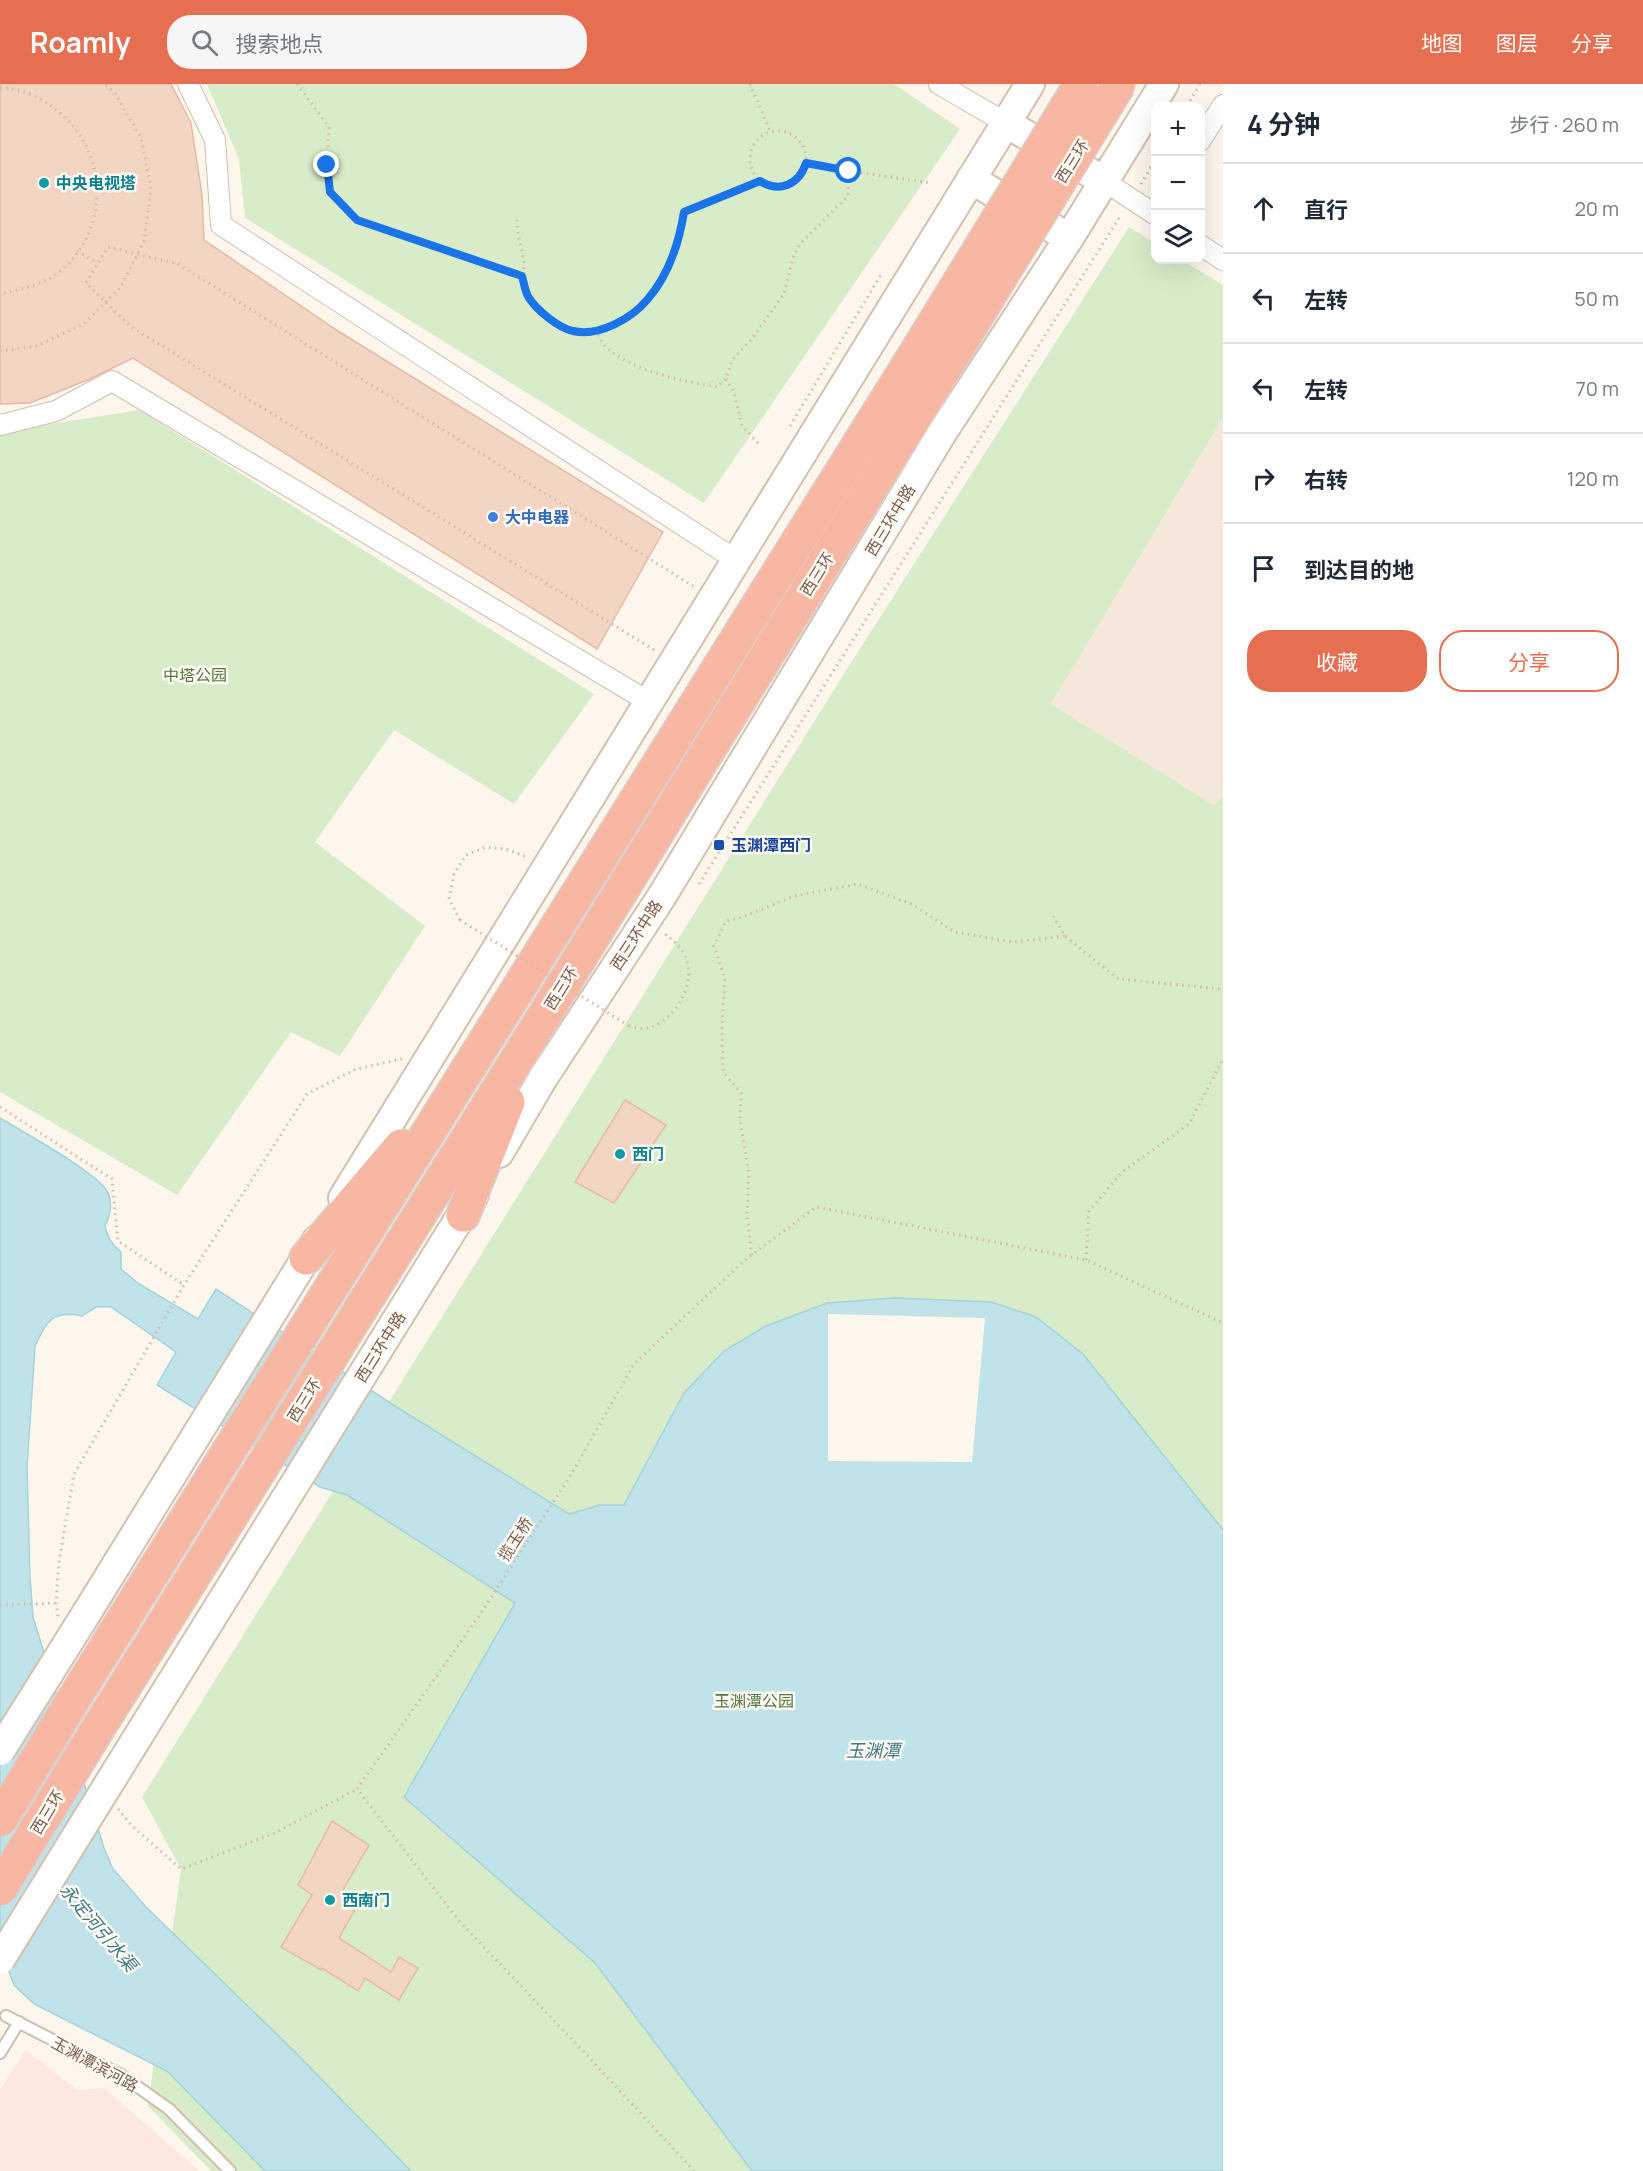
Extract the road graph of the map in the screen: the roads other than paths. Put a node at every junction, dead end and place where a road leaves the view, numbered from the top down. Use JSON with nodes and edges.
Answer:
{"nodes":[{"id":1,"x":188,"y":84,"type":"edge"},
{"id":2,"x":939,"y":84,"type":"edge"},
{"id":3,"x":1030,"y":84,"type":"edge"},
{"id":4,"x":1081,"y":84,"type":"edge"},
{"id":5,"x":1119,"y":84,"type":"edge"},
{"id":6,"x":1164,"y":84,"type":"edge"},
{"id":7,"x":1223,"y":105,"type":"edge"},
{"id":8,"x":1006,"y":123,"type":"junction"},
{"id":9,"x":1205,"y":133,"type":"edge"},
{"id":10,"x":971,"y":179,"type":"junction"},
{"id":11,"x":1104,"y":181,"type":"junction"},
{"id":12,"x":1151,"y":212,"type":"edge"},
{"id":13,"x":1069,"y":238,"type":"junction"},
{"id":14,"x":1205,"y":248,"type":"edge"},
{"id":15,"x":1223,"y":260,"type":"edge"},
{"id":16,"x":0,"y":425,"type":"edge"},
{"id":17,"x":736,"y":560,"type":"junction"},
{"id":18,"x":649,"y":702,"type":"junction"},
{"id":19,"x":539,"y":1023,"type":"junction"},
{"id":20,"x":478,"y":1055,"type":"junction"},
{"id":21,"x":463,"y":1215,"type":"junction"},
{"id":22,"x":306,"y":1258,"type":"junction"},
{"id":23,"x":0,"y":1750,"type":"edge"},
{"id":24,"x":0,"y":1820,"type":"edge"},
{"id":25,"x":0,"y":1889,"type":"edge"},
{"id":26,"x":0,"y":1960,"type":"edge"},
{"id":27,"x":6,"y":2016,"type":"dead end"},
{"id":28,"x":19,"y":2022,"type":"junction"},
{"id":29,"x":0,"y":2053,"type":"edge"},
{"id":30,"x":230,"y":2171,"type":"edge"}],
"edges":[{"from":1,"to":17,"type":"street"},
{"from":2,"to":8,"type":"street"},
{"from":3,"to":8,"type":"street"},
{"from":4,"to":20,"type":"highway","name":"西三环","bridge":true},
{"from":5,"to":19,"type":"highway","name":"西三环","bridge":true},
{"from":6,"to":11,"type":"street","name":"西三环中路"},
{"from":7,"to":9,"type":"street"},
{"from":8,"to":10,"type":"street"},
{"from":8,"to":11,"type":"street"},
{"from":10,"to":13,"type":"street"},
{"from":10,"to":17,"type":"street"},
{"from":11,"to":12,"type":"street"},
{"from":11,"to":13,"type":"street","name":"西三环中路"},
{"from":13,"to":21,"type":"street","name":"西三环中路"},
{"from":14,"to":15,"type":"street"},
{"from":16,"to":18,"type":"street"},
{"from":17,"to":18,"type":"street"},
{"from":18,"to":22,"type":"street"},
{"from":19,"to":21,"type":"highway"},
{"from":19,"to":25,"type":"highway","name":"西三环","bridge":true},
{"from":20,"to":22,"type":"highway"},
{"from":20,"to":24,"type":"highway","name":"西三环","bridge":true},
{"from":21,"to":26,"type":"street","name":"西三环中路","bridge":true},
{"from":22,"to":23,"type":"street","bridge":true},
{"from":27,"to":28,"type":"lane","name":"玉渊潭滨河路"},
{"from":28,"to":29,"type":"lane"},
{"from":28,"to":30,"type":"lane","name":"玉渊潭滨河路"}]}
